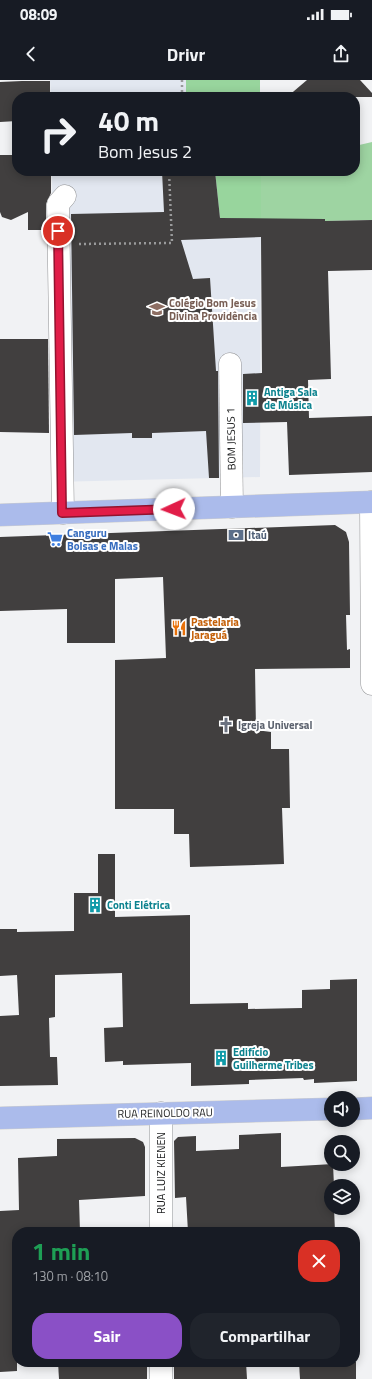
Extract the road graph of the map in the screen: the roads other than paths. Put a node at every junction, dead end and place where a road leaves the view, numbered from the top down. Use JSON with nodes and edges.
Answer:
{"nodes":[{"id":1,"x":65,"y":196,"type":"dead end"},
{"id":2,"x":230,"y":367,"type":"dead end"},
{"id":3,"x":372,"y":502,"type":"edge"},
{"id":4,"x":232,"y":507,"type":"junction"},
{"id":5,"x":62,"y":513,"type":"junction"},
{"id":6,"x":0,"y":515,"type":"edge"},
{"id":7,"x":372,"y":684,"type":"edge"},
{"id":8,"x":372,"y":1108,"type":"edge"},
{"id":9,"x":324,"y":1109,"type":"edge"},
{"id":10,"x":360,"y":1109,"type":"edge"},
{"id":11,"x":161,"y":1113,"type":"junction"},
{"id":12,"x":0,"y":1118,"type":"edge"},
{"id":13,"x":161,"y":1227,"type":"edge"},
{"id":14,"x":161,"y":1367,"type":"edge"},
{"id":15,"x":162,"y":1379,"type":"edge"}],
"edges":[{"from":1,"to":5,"type":"street"},
{"from":2,"to":4,"type":"street","name":"BOM JESUS 1"},
{"from":3,"to":4,"type":"main road"},
{"from":3,"to":7,"type":"street"},
{"from":4,"to":5,"type":"main road"},
{"from":5,"to":6,"type":"main road"},
{"from":8,"to":10,"type":"main road"},
{"from":9,"to":11,"type":"main road","name":"RUA REINOLDO RAU"},
{"from":11,"to":12,"type":"main road","name":"RUA REINOLDO RAU"},
{"from":11,"to":13,"type":"street","name":"RUA LUIZ KIENEN"},
{"from":14,"to":15,"type":"street"}]}
